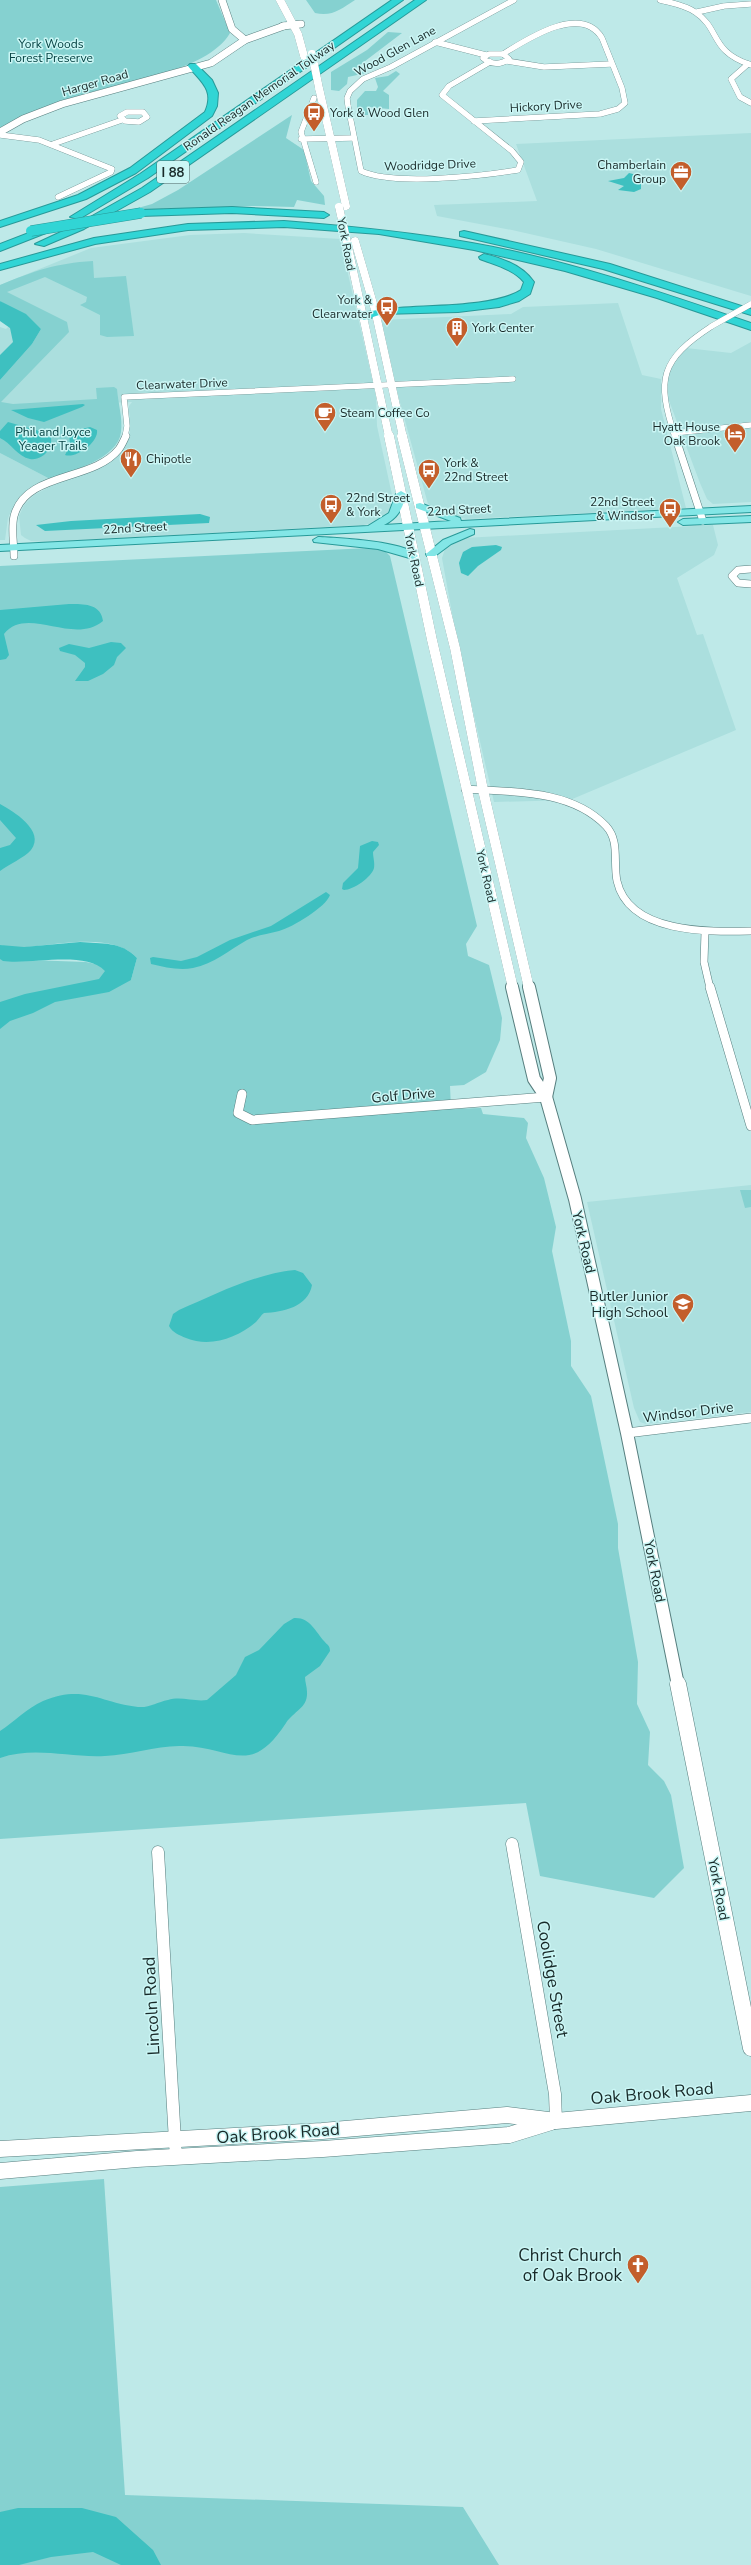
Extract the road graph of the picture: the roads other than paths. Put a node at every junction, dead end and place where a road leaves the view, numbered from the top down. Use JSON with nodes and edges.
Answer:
{"nodes":[{"id":1,"x":222,"y":0,"type":"edge"},
{"id":2,"x":280,"y":0,"type":"edge"},
{"id":3,"x":288,"y":0,"type":"edge"},
{"id":4,"x":398,"y":0,"type":"edge"},
{"id":5,"x":421,"y":0,"type":"edge"},
{"id":6,"x":514,"y":0,"type":"edge"},
{"id":7,"x":660,"y":0,"type":"edge"},
{"id":8,"x":751,"y":4,"type":"edge"},
{"id":9,"x":697,"y":12,"type":"junction"},
{"id":10,"x":301,"y":24,"type":"junction"},
{"id":11,"x":294,"y":28,"type":"junction"},
{"id":12,"x":232,"y":29,"type":"junction"},
{"id":13,"x":256,"y":32,"type":"junction"},
{"id":14,"x":242,"y":38,"type":"junction"},
{"id":15,"x":435,"y":42,"type":"junction"},
{"id":16,"x":316,"y":54,"type":"junction"},
{"id":17,"x":503,"y":54,"type":"junction"},
{"id":18,"x":486,"y":55,"type":"junction"},
{"id":19,"x":507,"y":61,"type":"junction"},
{"id":20,"x":490,"y":62,"type":"junction"},
{"id":21,"x":611,"y":64,"type":"junction"},
{"id":22,"x":750,"y":65,"type":"edge"},
{"id":23,"x":196,"y":66,"type":"junction"},
{"id":24,"x":316,"y":89,"type":"junction"},
{"id":25,"x":314,"y":98,"type":"junction"},
{"id":26,"x":751,"y":103,"type":"edge"},
{"id":27,"x":122,"y":120,"type":"dead end"},
{"id":28,"x":474,"y":121,"type":"junction"},
{"id":29,"x":0,"y":132,"type":"edge"},
{"id":30,"x":0,"y":135,"type":"edge"},
{"id":31,"x":353,"y":137,"type":"junction"},
{"id":32,"x":326,"y":138,"type":"junction"},
{"id":33,"x":301,"y":139,"type":"junction"},
{"id":34,"x":53,"y":144,"type":"junction"},
{"id":35,"x":132,"y":171,"type":"junction"},
{"id":36,"x":316,"y":182,"type":"dead end"},
{"id":37,"x":58,"y":197,"type":"dead end"},
{"id":38,"x":350,"y":217,"type":"dead end"},
{"id":39,"x":369,"y":220,"type":"dead end"},
{"id":40,"x":0,"y":224,"type":"edge"},
{"id":41,"x":408,"y":225,"type":"dead end"},
{"id":42,"x":377,"y":231,"type":"junction"},
{"id":43,"x":451,"y":232,"type":"dead end"},
{"id":44,"x":0,"y":238,"type":"edge"},
{"id":45,"x":351,"y":242,"type":"junction"},
{"id":46,"x":0,"y":248,"type":"edge"},
{"id":47,"x":0,"y":260,"type":"edge"},
{"id":48,"x":0,"y":267,"type":"edge"},
{"id":49,"x":751,"y":304,"type":"edge"},
{"id":50,"x":374,"y":308,"type":"junction"},
{"id":51,"x":751,"y":312,"type":"edge"},
{"id":52,"x":364,"y":317,"type":"junction"},
{"id":53,"x":751,"y":327,"type":"edge"},
{"id":54,"x":513,"y":378,"type":"dead end"},
{"id":55,"x":391,"y":384,"type":"junction"},
{"id":56,"x":378,"y":385,"type":"junction"},
{"id":57,"x":751,"y":425,"type":"edge"},
{"id":58,"x":674,"y":433,"type":"junction"},
{"id":59,"x":401,"y":494,"type":"junction"},
{"id":60,"x":420,"y":506,"type":"junction"},
{"id":61,"x":751,"y":508,"type":"edge"},
{"id":62,"x":702,"y":516,"type":"junction"},
{"id":63,"x":751,"y":519,"type":"edge"},
{"id":64,"x":469,"y":527,"type":"junction"},
{"id":65,"x":408,"y":530,"type":"junction"},
{"id":66,"x":426,"y":530,"type":"junction"},
{"id":67,"x":349,"y":531,"type":"junction"},
{"id":68,"x":318,"y":540,"type":"junction"},
{"id":69,"x":0,"y":548,"type":"edge"},
{"id":70,"x":14,"y":551,"type":"junction"},
{"id":71,"x":431,"y":554,"type":"junction"},
{"id":72,"x":413,"y":556,"type":"junction"},
{"id":73,"x":0,"y":557,"type":"edge"},
{"id":74,"x":751,"y":569,"type":"edge"},
{"id":75,"x":751,"y":584,"type":"edge"},
{"id":76,"x":466,"y":789,"type":"junction"},
{"id":77,"x":484,"y":790,"type":"junction"},
{"id":78,"x":751,"y":931,"type":"edge"},
{"id":79,"x":705,"y":932,"type":"junction"},
{"id":80,"x":242,"y":1094,"type":"dead end"},
{"id":81,"x":546,"y":1097,"type":"junction"},
{"id":82,"x":750,"y":1122,"type":"edge"},
{"id":83,"x":751,"y":1418,"type":"edge"},
{"id":84,"x":627,"y":1433,"type":"junction"},
{"id":85,"x":512,"y":1844,"type":"dead end"},
{"id":86,"x":158,"y":1852,"type":"dead end"},
{"id":87,"x":751,"y":2048,"type":"edge"},
{"id":88,"x":751,"y":2103,"type":"edge"},
{"id":89,"x":556,"y":2121,"type":"junction"},
{"id":90,"x":175,"y":2139,"type":"junction"},
{"id":91,"x":0,"y":2149,"type":"edge"},
{"id":92,"x":176,"y":2158,"type":"junction"},
{"id":93,"x":0,"y":2171,"type":"edge"}],
"edges":[{"from":1,"to":12,"type":"street"},
{"from":2,"to":11,"type":"main road","name":"York Road"},
{"from":3,"to":10,"type":"main road","name":"York Road"},
{"from":4,"to":16,"type":"highway","name":"Ronald Reagan Memorial Tollway","number":"I 88"},
{"from":5,"to":47,"type":"highway","name":"Ronald Reagan Memorial Tollway","number":"I 88"},
{"from":6,"to":15,"type":"street","name":"Wood Glen Lane"},
{"from":7,"to":9,"type":"street"},
{"from":8,"to":9,"type":"street"},
{"from":9,"to":22,"type":"street"},
{"from":10,"to":11,"type":"street"},
{"from":10,"to":16,"type":"main road","name":"York Road"},
{"from":11,"to":13,"type":"street"},
{"from":11,"to":13,"type":"street"},
{"from":11,"to":24,"type":"main road","name":"York Road"},
{"from":12,"to":13,"type":"street"},
{"from":12,"to":14,"type":"street"},
{"from":13,"to":14,"type":"street","name":"Harger Road"},
{"from":14,"to":23,"type":"street","name":"Harger Road"},
{"from":15,"to":18,"type":"street"},
{"from":15,"to":31,"type":"street","name":"Wood Glen Lane"},
{"from":16,"to":24,"type":"main road","name":"York Road","bridge":true},
{"from":16,"to":35,"type":"highway","name":"Ronald Reagan Memorial Tollway","number":"I 88"},
{"from":16,"to":46,"type":"highway","name":"Ronald Reagan Memorial Tollway","number":"I 88"},
{"from":17,"to":18,"type":"street"},
{"from":17,"to":19,"type":"street"},
{"from":17,"to":21,"type":"street"},
{"from":18,"to":20,"type":"street"},
{"from":19,"to":20,"type":"street"},
{"from":19,"to":21,"type":"street"},
{"from":20,"to":28,"type":"street"},
{"from":21,"to":28,"type":"street","name":"Hickory Drive"},
{"from":22,"to":26,"type":"street"},
{"from":23,"to":29,"type":"street","name":"Harger Road"},
{"from":23,"to":35,"type":"highway"},
{"from":24,"to":25,"type":"main road","name":"York Road"},
{"from":24,"to":32,"type":"main road","name":"York Road"},
{"from":25,"to":32,"type":"main road","name":"York Road"},
{"from":25,"to":33,"type":"street"},
{"from":27,"to":34,"type":"street"},
{"from":28,"to":31,"type":"street","name":"Woodridge Drive"},
{"from":30,"to":34,"type":"street"},
{"from":31,"to":32,"type":"street"},
{"from":32,"to":33,"type":"street"},
{"from":32,"to":45,"type":"main road","name":"York Road","bridge":true},
{"from":33,"to":36,"type":"street"},
{"from":34,"to":37,"type":"street"},
{"from":35,"to":40,"type":"highway","name":"Ronald Reagan Memorial Tollway","number":"I 88"},
{"from":38,"to":44,"type":"highway","bridge":true},
{"from":39,"to":41,"type":"highway"},
{"from":42,"to":48,"type":"highway"},
{"from":42,"to":50,"type":"highway"},
{"from":42,"to":53,"type":"highway"},
{"from":43,"to":51,"type":"highway"},
{"from":45,"to":50,"type":"main road","name":"York Road"},
{"from":45,"to":52,"type":"main road","name":"York Road"},
{"from":49,"to":58,"type":"street","bridge":true},
{"from":50,"to":52,"type":"highway"},
{"from":50,"to":55,"type":"main road","name":"York Road"},
{"from":52,"to":56,"type":"main road","name":"York Road"},
{"from":54,"to":55,"type":"street","name":"Clearwater Drive"},
{"from":55,"to":56,"type":"street","name":"Clearwater Drive"},
{"from":55,"to":60,"type":"main road","name":"York Road"},
{"from":56,"to":59,"type":"main road","name":"York Road"},
{"from":56,"to":70,"type":"street","name":"Clearwater Drive"},
{"from":57,"to":58,"type":"street"},
{"from":58,"to":62,"type":"street"},
{"from":59,"to":65,"type":"main road","name":"York Road"},
{"from":59,"to":67,"type":"main road"},
{"from":60,"to":64,"type":"main road"},
{"from":60,"to":66,"type":"main road","name":"York Road"},
{"from":61,"to":62,"type":"main road","name":"22nd Street"},
{"from":62,"to":63,"type":"main road","name":"22nd Street"},
{"from":62,"to":64,"type":"main road","name":"22nd Street"},
{"from":64,"to":66,"type":"main road","name":"22nd Street"},
{"from":64,"to":71,"type":"main road"},
{"from":65,"to":66,"type":"main road","name":"22nd Street"},
{"from":65,"to":67,"type":"main road","name":"22nd Street"},
{"from":65,"to":68,"type":"main road","name":"22nd Street"},
{"from":65,"to":72,"type":"main road","name":"York Road"},
{"from":66,"to":71,"type":"main road","name":"York Road"},
{"from":67,"to":70,"type":"main road","name":"22nd Street"},
{"from":68,"to":70,"type":"main road","name":"22nd Street"},
{"from":68,"to":72,"type":"main road"},
{"from":69,"to":70,"type":"main road","name":"22nd Street"},
{"from":70,"to":73,"type":"main road","name":"22nd Street"},
{"from":71,"to":77,"type":"main road","name":"York Road"},
{"from":72,"to":76,"type":"main road","name":"York Road"},
{"from":74,"to":75,"type":"street"},
{"from":76,"to":77,"type":"street"},
{"from":76,"to":81,"type":"main road","name":"York Road"},
{"from":77,"to":79,"type":"street"},
{"from":77,"to":81,"type":"main road","name":"York Road"},
{"from":78,"to":79,"type":"street"},
{"from":79,"to":82,"type":"street"},
{"from":80,"to":81,"type":"street","name":"Golf Drive"},
{"from":81,"to":84,"type":"main road","name":"York Road"},
{"from":83,"to":84,"type":"street","name":"Windsor Drive"},
{"from":84,"to":87,"type":"main road","name":"York Road"},
{"from":85,"to":89,"type":"street","name":"Coolidge Street"},
{"from":86,"to":90,"type":"street","name":"Lincoln Road"},
{"from":88,"to":89,"type":"main road","name":"Oak Brook Road"},
{"from":89,"to":90,"type":"main road","name":"Oak Brook Road"},
{"from":89,"to":92,"type":"main road","name":"Oak Brook Road"},
{"from":90,"to":91,"type":"main road","name":"Oak Brook Road"},
{"from":90,"to":92,"type":"street","name":"Lincoln Road"},
{"from":92,"to":93,"type":"main road","name":"Oak Brook Road"}]}
